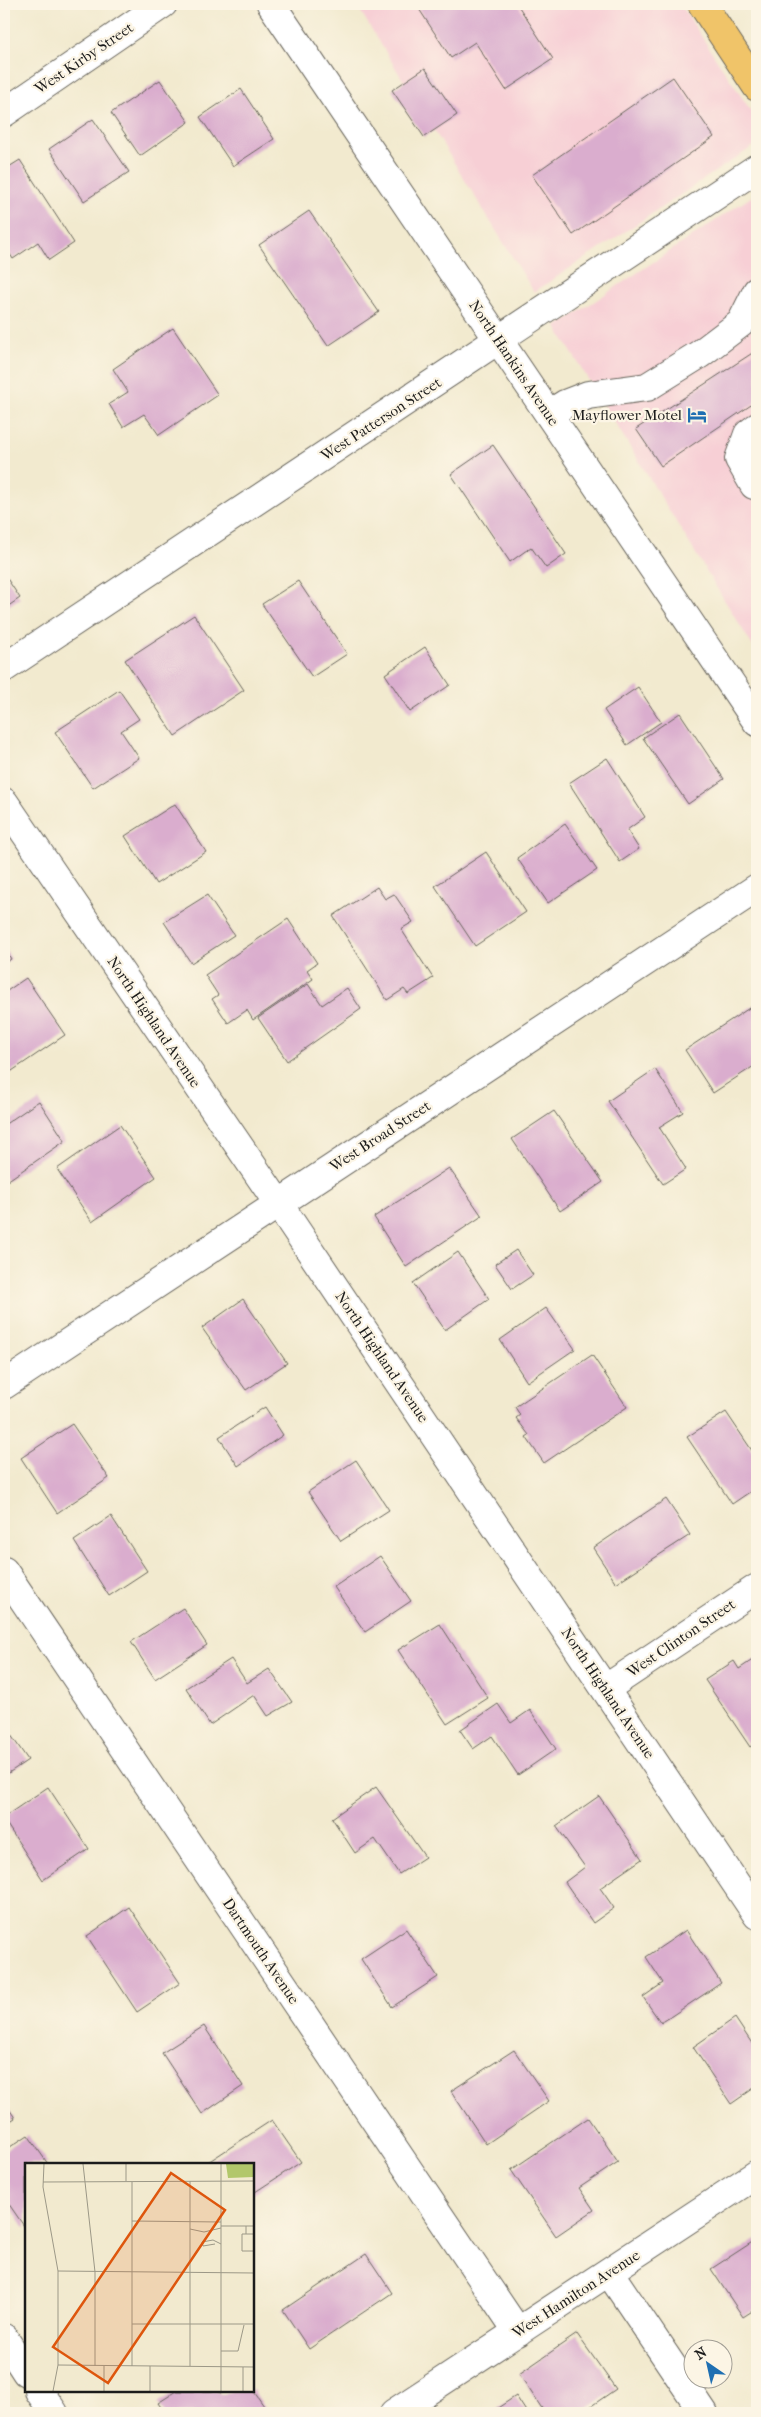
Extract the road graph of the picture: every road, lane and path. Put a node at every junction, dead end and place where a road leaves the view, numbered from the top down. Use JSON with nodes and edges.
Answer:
{"nodes":[{"id":1,"x":163,"y":4,"type":"edge"},
{"id":2,"x":271,"y":4,"type":"edge"},
{"id":3,"x":702,"y":4,"type":"edge"},
{"id":4,"x":757,"y":87,"type":"edge"},
{"id":5,"x":4,"y":113,"type":"edge"},
{"id":6,"x":757,"y":168,"type":"edge"},
{"id":7,"x":757,"y":291,"type":"edge"},
{"id":8,"x":499,"y":340,"type":"junction"},
{"id":9,"x":549,"y":414,"type":"junction"},
{"id":10,"x":757,"y":427,"type":"edge"},
{"id":11,"x":757,"y":486,"type":"edge"},
{"id":12,"x":4,"y":668,"type":"edge"},
{"id":13,"x":757,"y":722,"type":"edge"},
{"id":14,"x":4,"y":802,"type":"edge"},
{"id":15,"x":757,"y":888,"type":"edge"},
{"id":16,"x":278,"y":1204,"type":"junction"},
{"id":17,"x":4,"y":1385,"type":"edge"},
{"id":18,"x":4,"y":1570,"type":"edge"},
{"id":19,"x":757,"y":1588,"type":"edge"},
{"id":20,"x":605,"y":1689,"type":"junction"},
{"id":21,"x":757,"y":1915,"type":"edge"},
{"id":22,"x":757,"y":2174,"type":"edge"},
{"id":23,"x":609,"y":2272,"type":"junction"},
{"id":24,"x":518,"y":2332,"type":"junction"},
{"id":25,"x":4,"y":2338,"type":"edge"},
{"id":26,"x":25,"y":2370,"type":"edge"},
{"id":27,"x":40,"y":2392,"type":"edge"},
{"id":28,"x":54,"y":2413,"type":"edge"},
{"id":29,"x":394,"y":2413,"type":"edge"},
{"id":30,"x":704,"y":2413,"type":"edge"}],
"edges":[{"from":1,"to":5,"type":"street","name":"West Kirby Street"},
{"from":2,"to":8,"type":"street","name":"North Hankins Avenue"},
{"from":3,"to":4,"type":"main road"},
{"from":6,"to":8,"type":"street","name":"West Patterson Street"},
{"from":7,"to":9,"type":"street"},
{"from":8,"to":9,"type":"street","name":"North Hankins Avenue"},
{"from":8,"to":12,"type":"street","name":"West Patterson Street"},
{"from":9,"to":13,"type":"street","name":"North Hankins Avenue"},
{"from":10,"to":11,"type":"street"},
{"from":14,"to":16,"type":"street","name":"North Highland Avenue"},
{"from":15,"to":16,"type":"street","name":"West Broad Street"},
{"from":16,"to":17,"type":"street","name":"West Broad Street"},
{"from":16,"to":20,"type":"street","name":"North Highland Avenue"},
{"from":18,"to":24,"type":"street","name":"Dartmouth Avenue"},
{"from":19,"to":20,"type":"street","name":"West Clinton Street"},
{"from":20,"to":21,"type":"street","name":"North Highland Avenue"},
{"from":22,"to":23,"type":"street","name":"West Hamilton Avenue"},
{"from":23,"to":24,"type":"street","name":"West Hamilton Avenue"},
{"from":23,"to":30,"type":"street"},
{"from":24,"to":29,"type":"street","name":"West Hamilton Avenue"},
{"from":25,"to":26,"type":"street"},
{"from":27,"to":28,"type":"street"}]}
